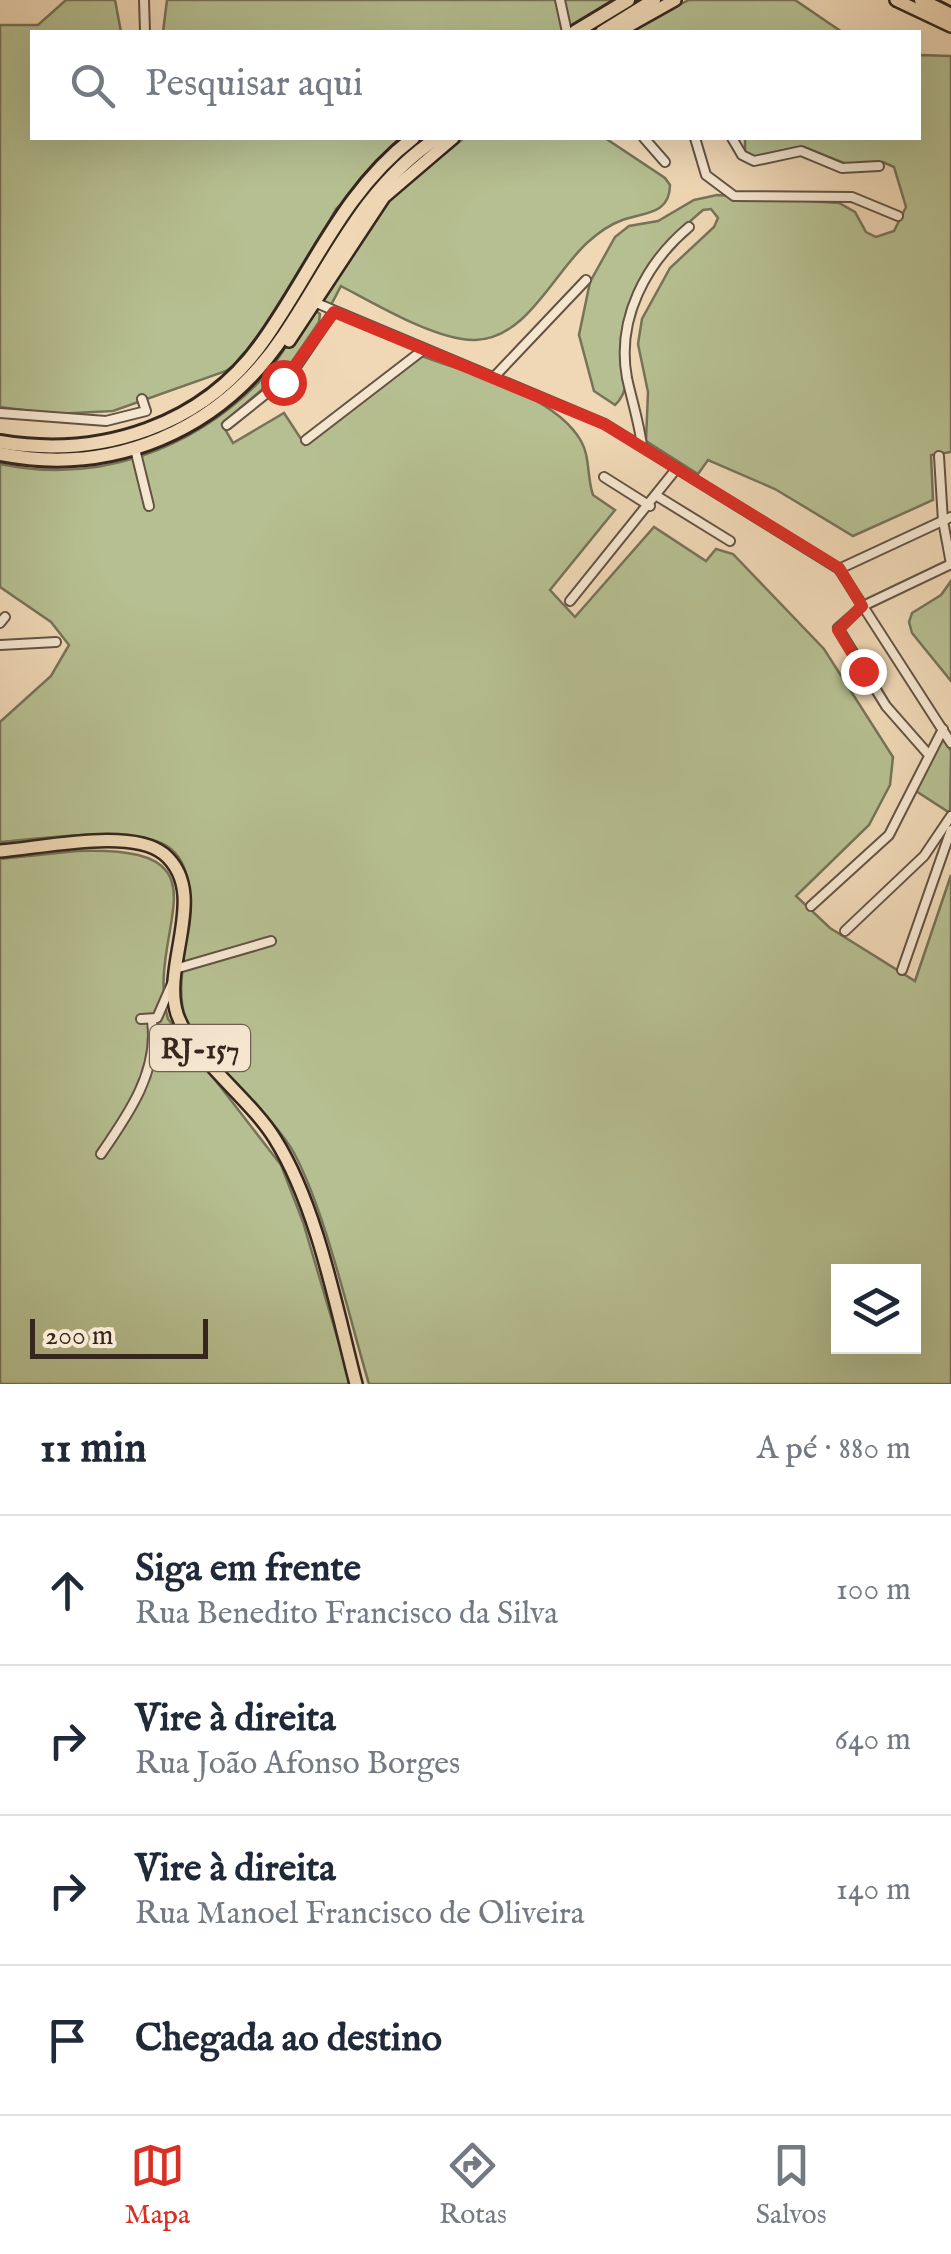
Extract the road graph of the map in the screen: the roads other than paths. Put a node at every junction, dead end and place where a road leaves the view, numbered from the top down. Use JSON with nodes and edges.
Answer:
{"nodes":[{"id":1,"x":144,"y":0,"type":"edge"},
{"id":2,"x":560,"y":0,"type":"edge"},
{"id":3,"x":628,"y":0,"type":"edge"},
{"id":4,"x":654,"y":0,"type":"edge"},
{"id":5,"x":676,"y":0,"type":"edge"},
{"id":6,"x":896,"y":0,"type":"edge"},
{"id":7,"x":921,"y":0,"type":"edge"},
{"id":8,"x":951,"y":15,"type":"edge"},
{"id":9,"x":951,"y":26,"type":"edge"},
{"id":10,"x":145,"y":30,"type":"edge"},
{"id":11,"x":566,"y":30,"type":"edge"},
{"id":12,"x":578,"y":30,"type":"edge"},
{"id":13,"x":605,"y":30,"type":"edge"},
{"id":14,"x":624,"y":30,"type":"edge"},
{"id":15,"x":412,"y":140,"type":"edge"},
{"id":16,"x":434,"y":140,"type":"edge"},
{"id":17,"x":451,"y":140,"type":"edge"},
{"id":18,"x":646,"y":140,"type":"edge"},
{"id":19,"x":696,"y":140,"type":"edge"},
{"id":20,"x":733,"y":140,"type":"edge"},
{"id":21,"x":665,"y":162,"type":"dead end"},
{"id":22,"x":880,"y":166,"type":"dead end"},
{"id":23,"x":898,"y":216,"type":"dead end"},
{"id":24,"x":688,"y":227,"type":"dead end"},
{"id":25,"x":586,"y":280,"type":"dead end"},
{"id":26,"x":314,"y":302,"type":"junction"},
{"id":27,"x":334,"y":312,"type":"junction"},
{"id":28,"x":288,"y":341,"type":"joint"},
{"id":29,"x":423,"y":350,"type":"junction"},
{"id":30,"x":496,"y":376,"type":"junction"},
{"id":31,"x":142,"y":399,"type":"dead end"},
{"id":32,"x":0,"y":413,"type":"edge"},
{"id":33,"x":227,"y":425,"type":"dead end"},
{"id":34,"x":306,"y":440,"type":"dead end"},
{"id":35,"x":0,"y":442,"type":"edge"},
{"id":36,"x":642,"y":446,"type":"junction"},
{"id":37,"x":136,"y":453,"type":"junction"},
{"id":38,"x":0,"y":456,"type":"edge"},
{"id":39,"x":939,"y":456,"type":"dead end"},
{"id":40,"x":677,"y":468,"type":"junction"},
{"id":41,"x":604,"y":477,"type":"dead end"},
{"id":42,"x":658,"y":496,"type":"junction"},
{"id":43,"x":149,"y":506,"type":"dead end"},
{"id":44,"x":650,"y":506,"type":"junction"},
{"id":45,"x":947,"y":519,"type":"edge"},
{"id":46,"x":730,"y":541,"type":"dead end"},
{"id":47,"x":951,"y":564,"type":"edge"},
{"id":48,"x":839,"y":568,"type":"junction"},
{"id":49,"x":570,"y":601,"type":"dead end"},
{"id":50,"x":862,"y":606,"type":"junction"},
{"id":51,"x":56,"y":642,"type":"dead end"},
{"id":52,"x":0,"y":645,"type":"edge"},
{"id":53,"x":943,"y":729,"type":"junction"},
{"id":54,"x":951,"y":743,"type":"edge"},
{"id":55,"x":929,"y":755,"type":"junction"},
{"id":56,"x":951,"y":816,"type":"edge"},
{"id":57,"x":951,"y":830,"type":"edge"},
{"id":58,"x":0,"y":850,"type":"edge"},
{"id":59,"x":811,"y":906,"type":"dead end"},
{"id":60,"x":845,"y":931,"type":"dead end"},
{"id":61,"x":271,"y":941,"type":"dead end"},
{"id":62,"x":902,"y":970,"type":"dead end"},
{"id":63,"x":175,"y":974,"type":"junction"},
{"id":64,"x":141,"y":1019,"type":"dead end"},
{"id":65,"x":152,"y":1021,"type":"junction"},
{"id":66,"x":100,"y":1154,"type":"dead end"},
{"id":67,"x":356,"y":1384,"type":"edge"}],
"edges":[{"from":1,"to":10,"type":"street"},
{"from":2,"to":11,"type":"street"},
{"from":3,"to":12,"type":"highway"},
{"from":4,"to":13,"type":"highway"},
{"from":5,"to":14,"type":"main road"},
{"from":6,"to":9,"type":"main road"},
{"from":7,"to":8,"type":"highway"},
{"from":15,"to":35,"type":"highway"},
{"from":16,"to":38,"type":"highway"},
{"from":17,"to":26,"type":"main road"},
{"from":18,"to":21,"type":"street"},
{"from":19,"to":23,"type":"street"},
{"from":20,"to":22,"type":"street"},
{"from":24,"to":36,"type":"street"},
{"from":25,"to":30,"type":"street"},
{"from":26,"to":27,"type":"street"},
{"from":26,"to":28,"type":"main road"},
{"from":27,"to":29,"type":"street"},
{"from":27,"to":33,"type":"street"},
{"from":28,"to":37,"type":"highway"},
{"from":29,"to":30,"type":"street"},
{"from":29,"to":34,"type":"street"},
{"from":30,"to":36,"type":"street"},
{"from":31,"to":32,"type":"street"},
{"from":36,"to":40,"type":"street"},
{"from":37,"to":38,"type":"highway"},
{"from":37,"to":43,"type":"street"},
{"from":39,"to":45,"type":"street"},
{"from":40,"to":42,"type":"street"},
{"from":40,"to":48,"type":"street"},
{"from":41,"to":44,"type":"street"},
{"from":42,"to":44,"type":"street"},
{"from":42,"to":46,"type":"street"},
{"from":44,"to":49,"type":"street"},
{"from":45,"to":47,"type":"street"},
{"from":45,"to":48,"type":"street"},
{"from":47,"to":50,"type":"street"},
{"from":48,"to":50,"type":"street"},
{"from":50,"to":53,"type":"street"},
{"from":50,"to":55,"type":"street"},
{"from":51,"to":52,"type":"street"},
{"from":53,"to":54,"type":"street"},
{"from":53,"to":55,"type":"street"},
{"from":55,"to":59,"type":"street"},
{"from":56,"to":60,"type":"street"},
{"from":57,"to":62,"type":"street"},
{"from":58,"to":63,"type":"main road","number":"RJ-157"},
{"from":61,"to":63,"type":"street"},
{"from":63,"to":65,"type":"street"},
{"from":63,"to":67,"type":"main road","number":"RJ-157"},
{"from":64,"to":65,"type":"street"},
{"from":65,"to":66,"type":"street"}]}
